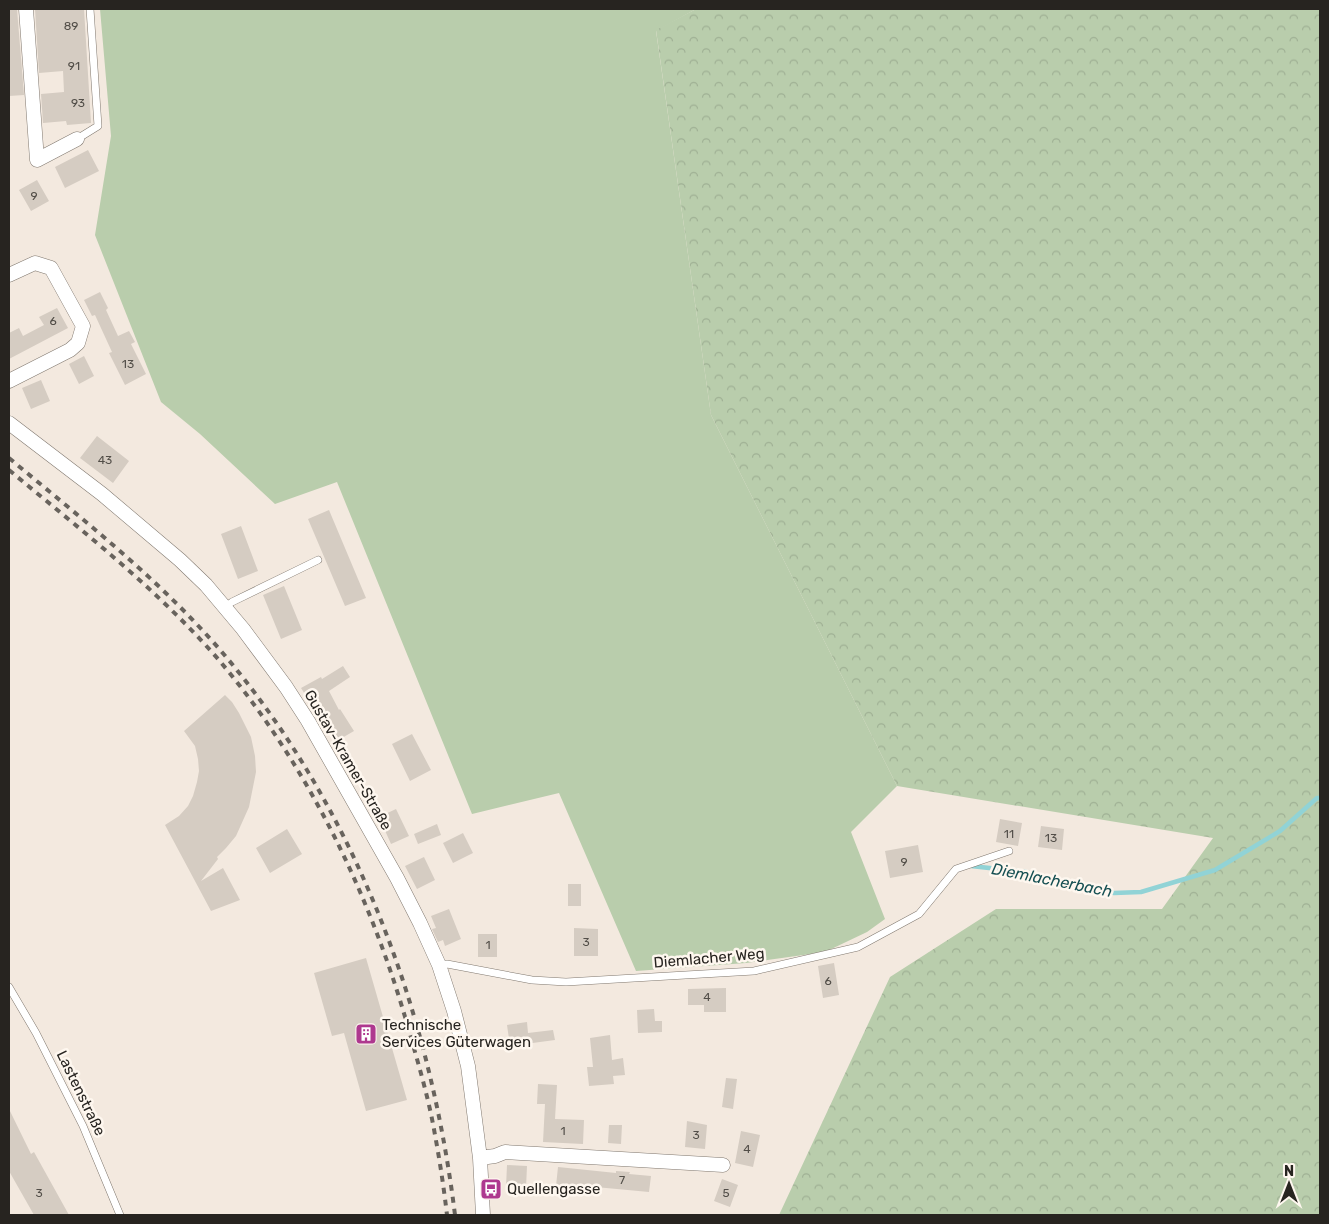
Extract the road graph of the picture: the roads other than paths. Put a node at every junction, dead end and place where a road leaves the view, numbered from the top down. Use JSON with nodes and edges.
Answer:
{"nodes":[{"id":1,"x":26,"y":9,"type":"edge"},
{"id":2,"x":90,"y":9,"type":"edge"},
{"id":3,"x":77,"y":139,"type":"joint"},
{"id":4,"x":9,"y":275,"type":"edge"},
{"id":5,"x":9,"y":381,"type":"edge"},
{"id":6,"x":9,"y":423,"type":"edge"},
{"id":7,"x":318,"y":560,"type":"dead end"},
{"id":8,"x":225,"y":607,"type":"junction"},
{"id":9,"x":1009,"y":851,"type":"dead end"},
{"id":10,"x":439,"y":965,"type":"junction"},
{"id":11,"x":9,"y":987,"type":"edge"},
{"id":12,"x":480,"y":1158,"type":"junction"},
{"id":13,"x":723,"y":1166,"type":"dead end"},
{"id":14,"x":120,"y":1215,"type":"edge"},
{"id":15,"x":483,"y":1215,"type":"edge"}],
"edges":[{"from":1,"to":3,"type":"street"},
{"from":2,"to":3,"type":"lane"},
{"from":4,"to":5,"type":"street"},
{"from":6,"to":8,"type":"street","name":"Gustav-Kramer-Straße"},
{"from":7,"to":8,"type":"lane"},
{"from":8,"to":10,"type":"street","name":"Gustav-Kramer-Straße"},
{"from":9,"to":10,"type":"lane","name":"Diemlacher Weg"},
{"from":10,"to":12,"type":"street","name":"Gustav-Kramer-Straße"},
{"from":11,"to":14,"type":"lane","name":"Lastenstraße"},
{"from":12,"to":13,"type":"street"},
{"from":12,"to":15,"type":"street","name":"Gustav-Kramer-Straße"}]}
